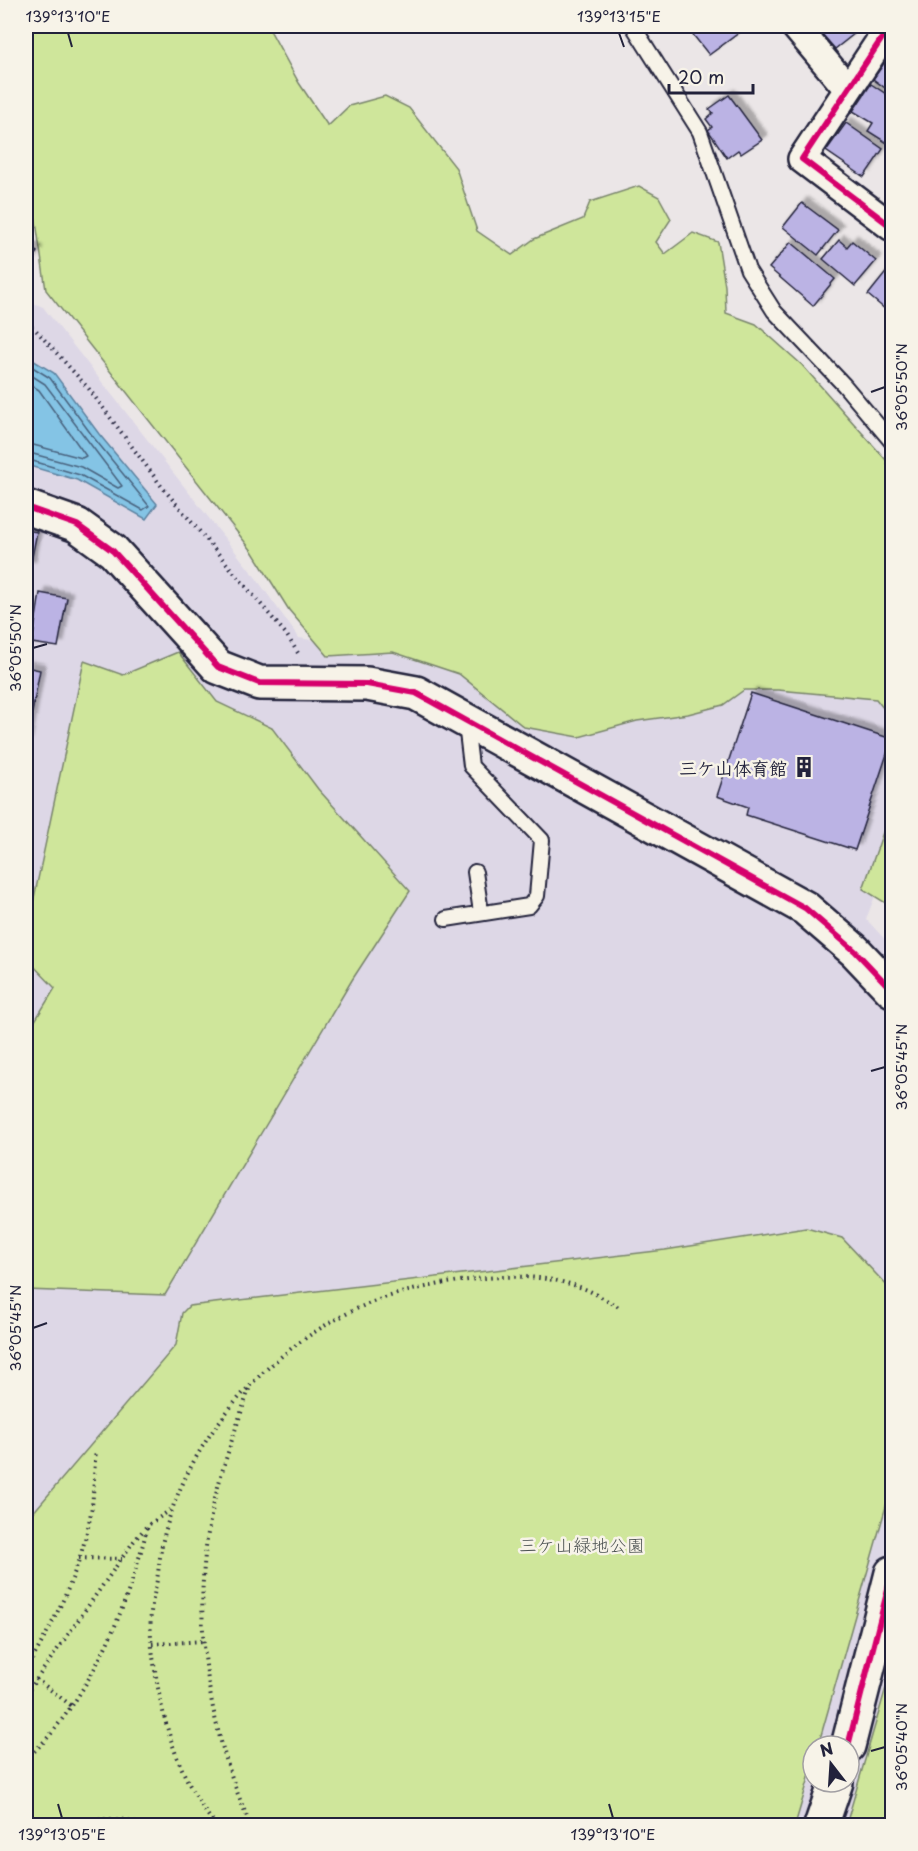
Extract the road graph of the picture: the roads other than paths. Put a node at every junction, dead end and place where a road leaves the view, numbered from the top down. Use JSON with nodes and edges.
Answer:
{"nodes":[{"id":1,"x":633,"y":26,"type":"edge"},
{"id":2,"x":795,"y":26,"type":"edge"},
{"id":3,"x":890,"y":26,"type":"edge"},
{"id":4,"x":848,"y":89,"type":"junction"},
{"id":5,"x":892,"y":226,"type":"edge"},
{"id":6,"x":892,"y":442,"type":"edge"},
{"id":7,"x":26,"y":507,"type":"edge"},
{"id":8,"x":466,"y":720,"type":"junction"},
{"id":9,"x":475,"y":872,"type":"dead end"},
{"id":10,"x":481,"y":912,"type":"junction"},
{"id":11,"x":446,"y":919,"type":"dead end"},
{"id":12,"x":892,"y":990,"type":"edge"},
{"id":13,"x":892,"y":1573,"type":"edge"},
{"id":14,"x":852,"y":1734,"type":"edge"},
{"id":15,"x":832,"y":1794,"type":"edge"},
{"id":16,"x":821,"y":1826,"type":"edge"}],
"edges":[{"from":1,"to":6,"type":"lane"},
{"from":2,"to":4,"type":"street"},
{"from":3,"to":4,"type":"street"},
{"from":4,"to":5,"type":"street"},
{"from":7,"to":8,"type":"street"},
{"from":8,"to":10,"type":"lane"},
{"from":8,"to":12,"type":"street"},
{"from":9,"to":10,"type":"lane"},
{"from":10,"to":11,"type":"lane"},
{"from":13,"to":14,"type":"street"},
{"from":15,"to":16,"type":"street"}]}
